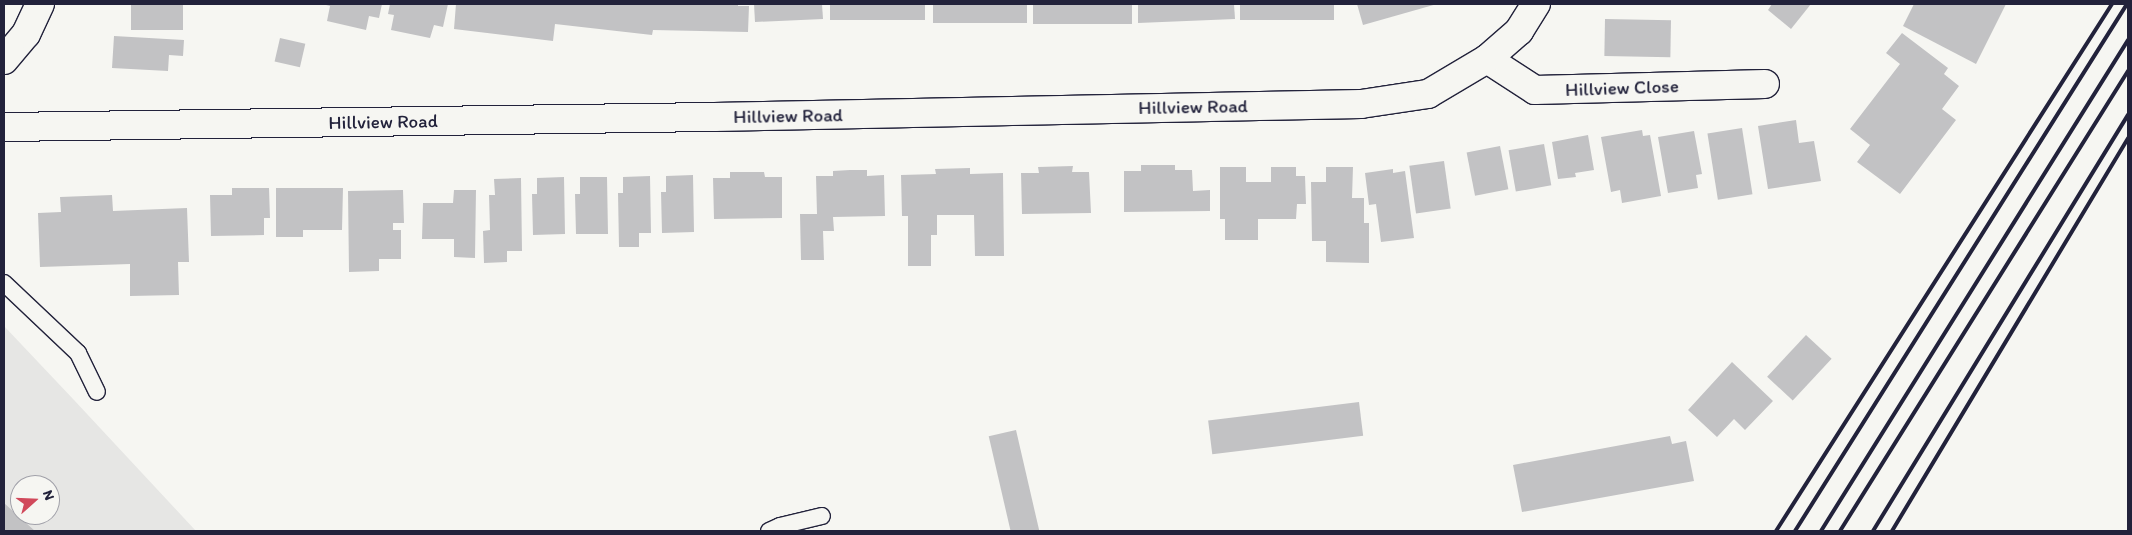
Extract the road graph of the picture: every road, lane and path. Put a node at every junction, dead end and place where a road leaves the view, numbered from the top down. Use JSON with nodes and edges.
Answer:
{"nodes":[{"id":1,"x":40,"y":4,"type":"edge"},
{"id":2,"x":1536,"y":4,"type":"edge"},
{"id":3,"x":4,"y":60,"type":"edge"},
{"id":4,"x":1487,"y":60,"type":"junction"},
{"id":5,"x":1766,"y":84,"type":"dead end"},
{"id":6,"x":4,"y":127,"type":"edge"},
{"id":7,"x":4,"y":284,"type":"edge"},
{"id":8,"x":97,"y":392,"type":"dead end"},
{"id":9,"x":822,"y":516,"type":"dead end"},
{"id":10,"x":769,"y":531,"type":"edge"}],
"edges":[{"from":1,"to":3,"type":"street"},
{"from":2,"to":4,"type":"street","name":"Hillview Road"},
{"from":4,"to":5,"type":"street","name":"Hillview Close"},
{"from":4,"to":6,"type":"street","name":"Hillview Road"},
{"from":7,"to":8,"type":"lane"},
{"from":9,"to":10,"type":"lane"}]}
